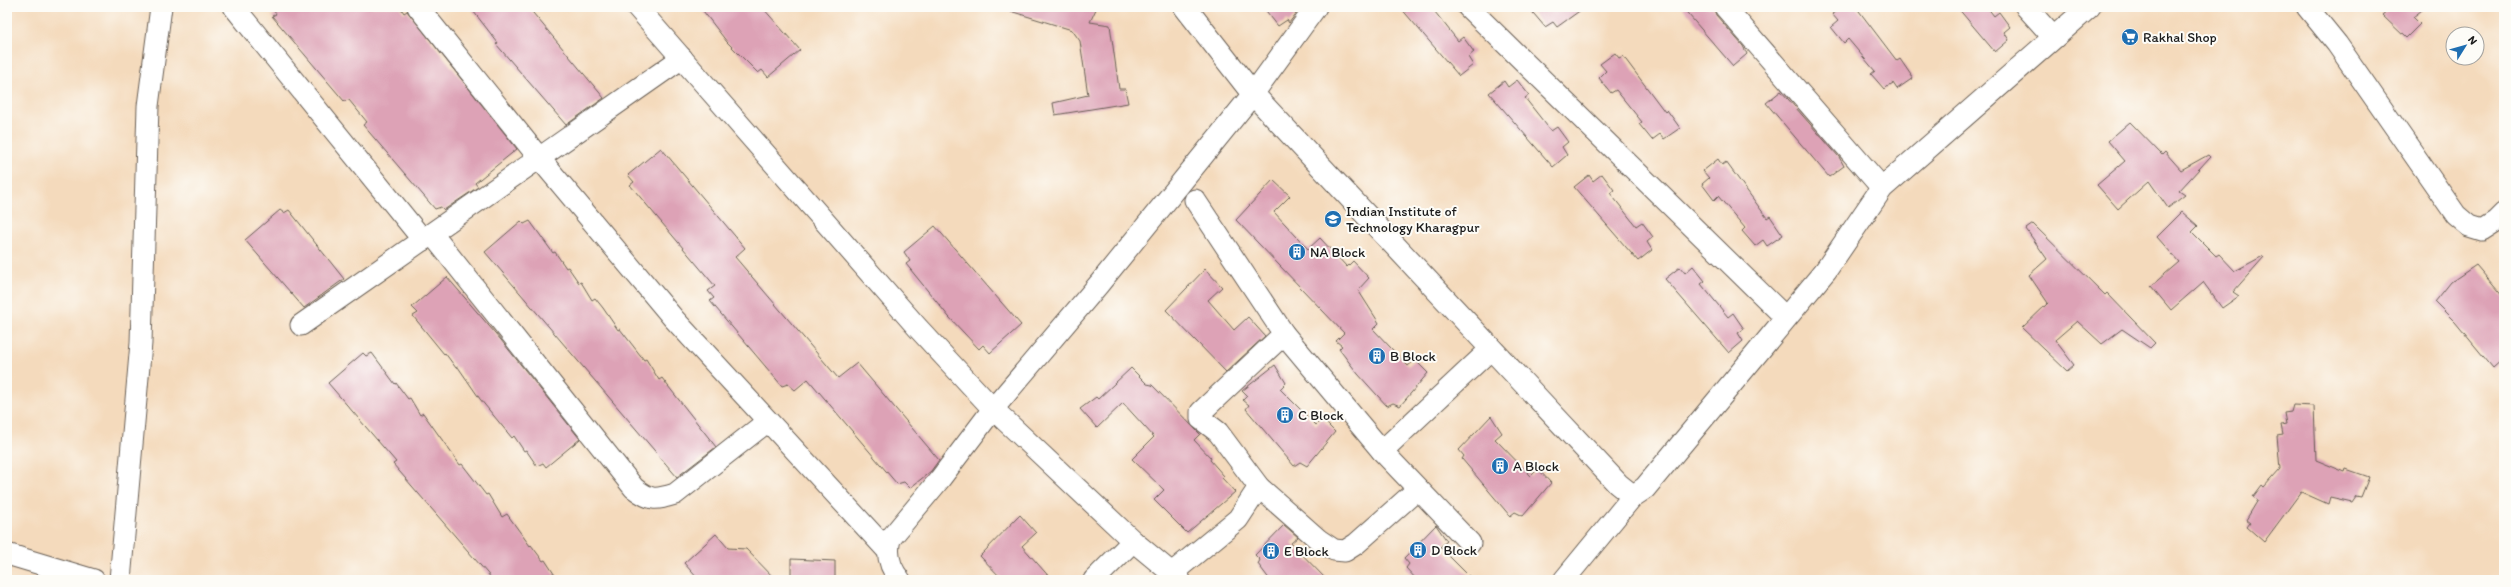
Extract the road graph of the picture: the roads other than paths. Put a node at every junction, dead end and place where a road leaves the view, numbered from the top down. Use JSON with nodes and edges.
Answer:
{"nodes":[{"id":1,"x":161,"y":7,"type":"edge"},
{"id":2,"x":234,"y":7,"type":"edge"},
{"id":3,"x":418,"y":7,"type":"edge"},
{"id":4,"x":637,"y":7,"type":"edge"},
{"id":5,"x":1185,"y":7,"type":"edge"},
{"id":6,"x":1316,"y":7,"type":"edge"},
{"id":7,"x":1468,"y":7,"type":"edge"},
{"id":8,"x":1725,"y":7,"type":"edge"},
{"id":9,"x":2026,"y":7,"type":"edge"},
{"id":10,"x":2089,"y":7,"type":"edge"},
{"id":11,"x":2307,"y":7,"type":"edge"},
{"id":12,"x":2054,"y":38,"type":"junction"},
{"id":13,"x":682,"y":58,"type":"junction"},
{"id":14,"x":1253,"y":94,"type":"junction"},
{"id":15,"x":540,"y":159,"type":"junction"},
{"id":16,"x":1882,"y":188,"type":"junction"},
{"id":17,"x":1195,"y":200,"type":"dead end"},
{"id":18,"x":2504,"y":213,"type":"edge"},
{"id":19,"x":428,"y":237,"type":"junction"},
{"id":20,"x":1786,"y":318,"type":"junction"},
{"id":21,"x":301,"y":325,"type":"dead end"},
{"id":22,"x":1284,"y":334,"type":"junction"},
{"id":23,"x":1490,"y":349,"type":"junction"},
{"id":24,"x":993,"y":409,"type":"junction"},
{"id":25,"x":768,"y":421,"type":"junction"},
{"id":26,"x":1382,"y":451,"type":"junction"},
{"id":27,"x":1258,"y":487,"type":"junction"},
{"id":28,"x":1418,"y":489,"type":"junction"},
{"id":29,"x":1633,"y":496,"type":"junction"},
{"id":30,"x":1133,"y":541,"type":"junction"},
{"id":31,"x":1470,"y":543,"type":"dead end"},
{"id":32,"x":887,"y":550,"type":"junction"},
{"id":33,"x":7,"y":554,"type":"edge"},
{"id":34,"x":1176,"y":576,"type":"edge"},
{"id":35,"x":94,"y":580,"type":"edge"},
{"id":36,"x":120,"y":580,"type":"edge"},
{"id":37,"x":900,"y":580,"type":"edge"},
{"id":38,"x":1094,"y":580,"type":"edge"},
{"id":39,"x":1564,"y":580,"type":"edge"}],
"edges":[{"from":1,"to":36,"type":"street"},
{"from":2,"to":19,"type":"street"},
{"from":3,"to":15,"type":"street"},
{"from":4,"to":13,"type":"street"},
{"from":5,"to":14,"type":"street"},
{"from":6,"to":14,"type":"street"},
{"from":7,"to":20,"type":"street"},
{"from":8,"to":16,"type":"street"},
{"from":9,"to":12,"type":"street"},
{"from":10,"to":12,"type":"street"},
{"from":11,"to":18,"type":"street"},
{"from":12,"to":16,"type":"street"},
{"from":13,"to":15,"type":"street"},
{"from":13,"to":24,"type":"street"},
{"from":14,"to":23,"type":"street"},
{"from":14,"to":24,"type":"street"},
{"from":15,"to":19,"type":"street"},
{"from":15,"to":25,"type":"street"},
{"from":16,"to":20,"type":"street"},
{"from":17,"to":22,"type":"street"},
{"from":19,"to":21,"type":"street"},
{"from":19,"to":25,"type":"street"},
{"from":20,"to":29,"type":"street"},
{"from":22,"to":26,"type":"street"},
{"from":22,"to":27,"type":"street"},
{"from":23,"to":26,"type":"street"},
{"from":23,"to":29,"type":"street"},
{"from":24,"to":30,"type":"street"},
{"from":24,"to":32,"type":"street"},
{"from":25,"to":32,"type":"street"},
{"from":26,"to":28,"type":"street"},
{"from":27,"to":28,"type":"street"},
{"from":27,"to":34,"type":"street"},
{"from":28,"to":31,"type":"street"},
{"from":29,"to":39,"type":"street"},
{"from":30,"to":34,"type":"street"},
{"from":30,"to":38,"type":"street"},
{"from":32,"to":37,"type":"street"},
{"from":33,"to":35,"type":"street"}]}
